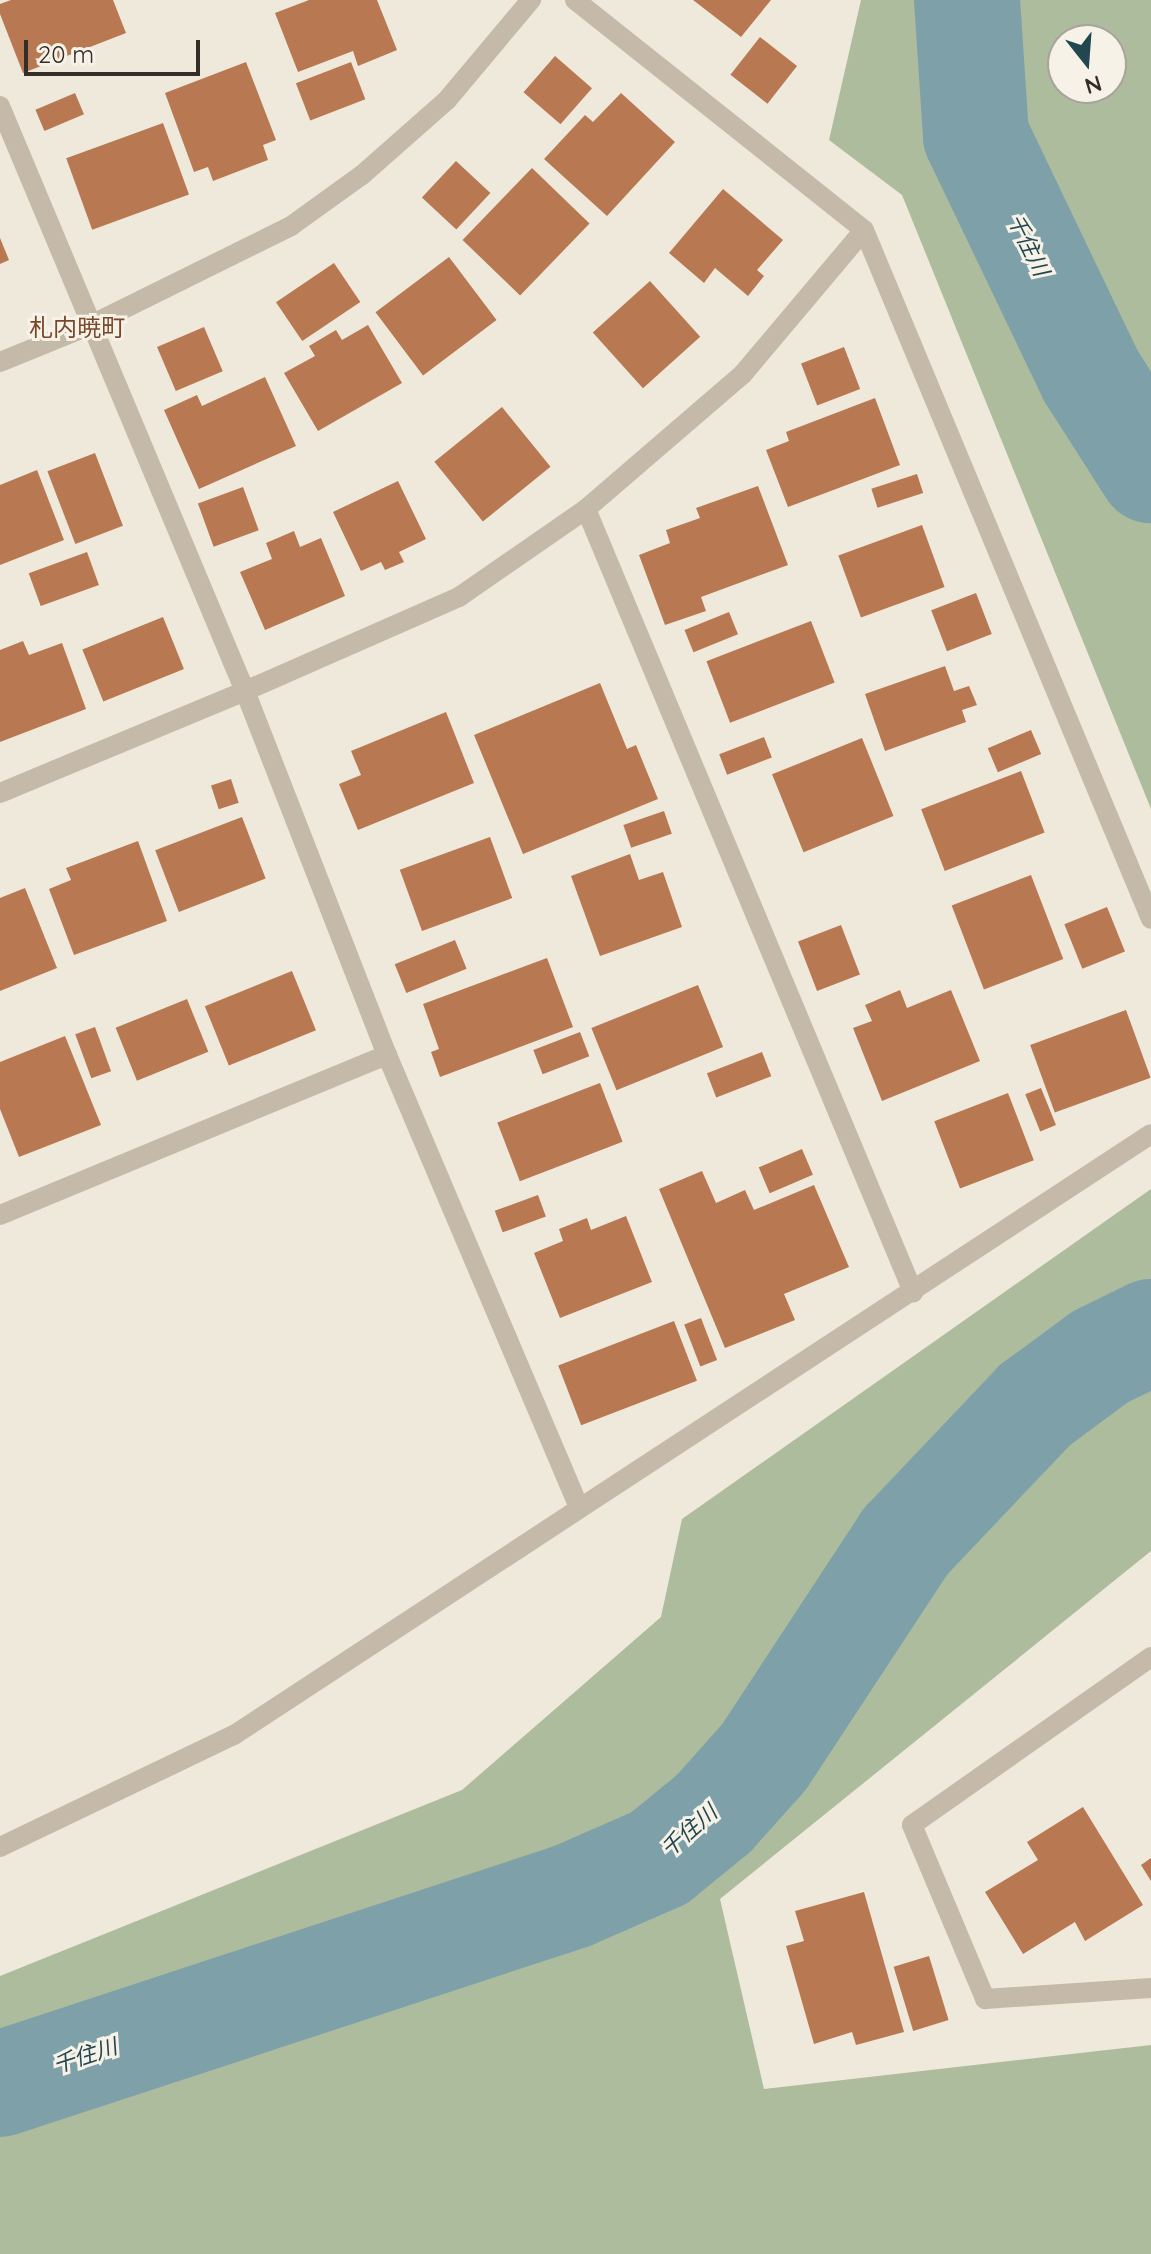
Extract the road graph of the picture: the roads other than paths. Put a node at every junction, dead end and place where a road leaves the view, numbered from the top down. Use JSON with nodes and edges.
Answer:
{"nodes":[{"id":1,"x":531,"y":0,"type":"edge"},
{"id":2,"x":575,"y":0,"type":"edge"},
{"id":3,"x":0,"y":106,"type":"edge"},
{"id":4,"x":864,"y":230,"type":"junction"},
{"id":5,"x":93,"y":324,"type":"junction"},
{"id":6,"x":0,"y":362,"type":"edge"},
{"id":7,"x":586,"y":509,"type":"junction"},
{"id":8,"x":245,"y":691,"type":"junction"},
{"id":9,"x":0,"y":793,"type":"edge"},
{"id":10,"x":1151,"y":919,"type":"edge"},
{"id":11,"x":387,"y":1055,"type":"junction"},
{"id":12,"x":1151,"y":1134,"type":"edge"},
{"id":13,"x":0,"y":1215,"type":"edge"},
{"id":14,"x":913,"y":1292,"type":"junction"},
{"id":15,"x":579,"y":1507,"type":"junction"},
{"id":16,"x":1151,"y":1657,"type":"edge"},
{"id":17,"x":0,"y":1847,"type":"edge"},
{"id":18,"x":1151,"y":1988,"type":"edge"}],
"edges":[{"from":1,"to":5,"type":"street"},
{"from":2,"to":4,"type":"street"},
{"from":3,"to":5,"type":"street"},
{"from":4,"to":7,"type":"street"},
{"from":4,"to":10,"type":"street"},
{"from":5,"to":6,"type":"street"},
{"from":5,"to":8,"type":"street"},
{"from":7,"to":8,"type":"street"},
{"from":7,"to":14,"type":"street"},
{"from":8,"to":9,"type":"street"},
{"from":8,"to":11,"type":"street"},
{"from":11,"to":13,"type":"street"},
{"from":11,"to":15,"type":"street"},
{"from":12,"to":14,"type":"street"},
{"from":14,"to":15,"type":"street"},
{"from":15,"to":17,"type":"street"},
{"from":16,"to":18,"type":"street"}]}
